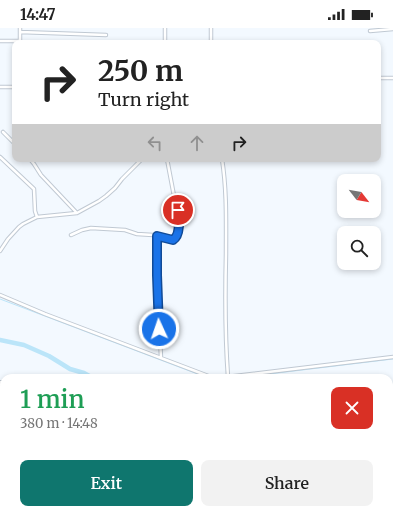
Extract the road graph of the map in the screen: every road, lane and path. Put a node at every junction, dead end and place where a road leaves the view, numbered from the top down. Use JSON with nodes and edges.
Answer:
{"nodes":[{"id":1,"x":20,"y":28,"type":"edge"},
{"id":2,"x":165,"y":28,"type":"edge"},
{"id":3,"x":211,"y":28,"type":"edge"},
{"id":4,"x":393,"y":29,"type":"edge"},
{"id":5,"x":370,"y":31,"type":"dead end"},
{"id":6,"x":20,"y":32,"type":"junction"},
{"id":7,"x":106,"y":35,"type":"dead end"},
{"id":8,"x":20,"y":40,"type":"edge"},
{"id":9,"x":166,"y":40,"type":"edge"},
{"id":10,"x":211,"y":40,"type":"edge"},
{"id":11,"x":0,"y":41,"type":"edge"},
{"id":12,"x":12,"y":42,"type":"edge"},
{"id":13,"x":381,"y":78,"type":"edge"},
{"id":14,"x":393,"y":78,"type":"edge"},
{"id":15,"x":0,"y":87,"type":"edge"},
{"id":16,"x":12,"y":87,"type":"edge"},
{"id":17,"x":2,"y":132,"type":"dead end"},
{"id":18,"x":12,"y":141,"type":"edge"},
{"id":19,"x":0,"y":157,"type":"edge"},
{"id":20,"x":32,"y":162,"type":"edge"},
{"id":21,"x":139,"y":162,"type":"edge"},
{"id":22,"x":167,"y":162,"type":"edge"},
{"id":23,"x":222,"y":162,"type":"edge"},
{"id":24,"x":77,"y":212,"type":"junction"},
{"id":25,"x":37,"y":217,"type":"junction"},
{"id":26,"x":71,"y":234,"type":"dead end"},
{"id":27,"x":157,"y":236,"type":"junction"},
{"id":28,"x":0,"y":251,"type":"edge"},
{"id":29,"x":0,"y":295,"type":"edge"},
{"id":30,"x":393,"y":357,"type":"edge"},
{"id":31,"x":160,"y":358,"type":"junction"},
{"id":32,"x":203,"y":374,"type":"edge"},
{"id":33,"x":228,"y":374,"type":"edge"},
{"id":34,"x":253,"y":374,"type":"edge"}],
"edges":[{"from":1,"to":6,"type":"street"},
{"from":2,"to":9,"type":"street"},
{"from":3,"to":10,"type":"street"},
{"from":4,"to":5,"type":"street"},
{"from":6,"to":7,"type":"street"},
{"from":6,"to":8,"type":"street"},
{"from":11,"to":12,"type":"street"},
{"from":13,"to":14,"type":"street"},
{"from":15,"to":16,"type":"street"},
{"from":17,"to":18,"type":"street"},
{"from":19,"to":25,"type":"street"},
{"from":20,"to":24,"type":"street"},
{"from":21,"to":24,"type":"street"},
{"from":22,"to":27,"type":"street"},
{"from":23,"to":33,"type":"street"},
{"from":24,"to":25,"type":"street"},
{"from":25,"to":28,"type":"street"},
{"from":26,"to":27,"type":"street"},
{"from":27,"to":31,"type":"street"},
{"from":29,"to":31,"type":"street"},
{"from":30,"to":34,"type":"street"},
{"from":31,"to":32,"type":"street"}]}
